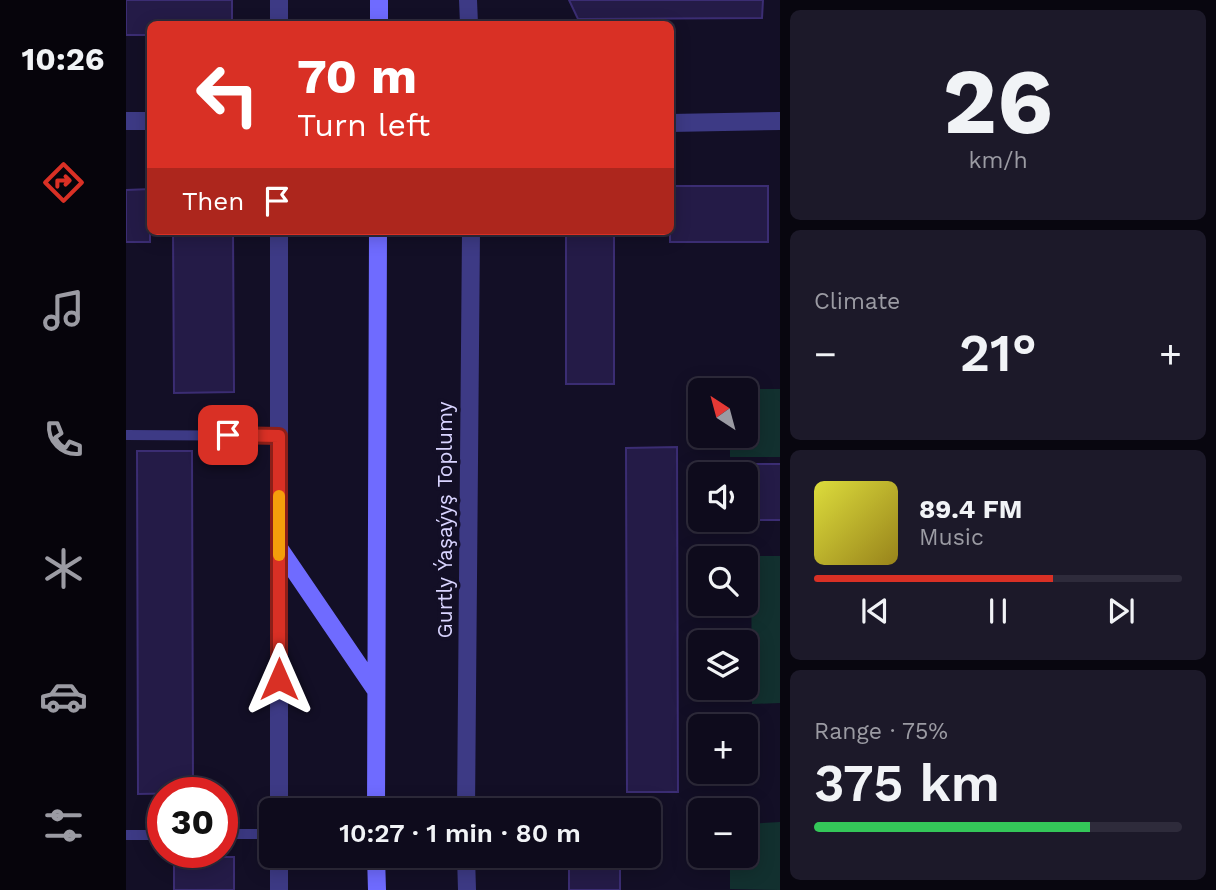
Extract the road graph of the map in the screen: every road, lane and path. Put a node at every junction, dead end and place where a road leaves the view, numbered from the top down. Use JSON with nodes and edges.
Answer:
{"nodes":[{"id":1,"x":279,"y":0,"type":"edge"},
{"id":2,"x":379,"y":0,"type":"edge"},
{"id":3,"x":468,"y":0,"type":"edge"},
{"id":4,"x":279,"y":21,"type":"edge"},
{"id":5,"x":379,"y":21,"type":"edge"},
{"id":6,"x":469,"y":21,"type":"edge"},
{"id":7,"x":126,"y":121,"type":"edge"},
{"id":8,"x":147,"y":121,"type":"edge"},
{"id":9,"x":780,"y":121,"type":"edge"},
{"id":10,"x":674,"y":123,"type":"edge"},
{"id":11,"x":279,"y":235,"type":"edge"},
{"id":12,"x":378,"y":235,"type":"edge"},
{"id":13,"x":471,"y":235,"type":"edge"},
{"id":14,"x":126,"y":435,"type":"edge"},
{"id":15,"x":279,"y":436,"type":"junction"},
{"id":16,"x":279,"y":548,"type":"junction"},
{"id":17,"x":375,"y":689,"type":"junction"},
{"id":18,"x":279,"y":798,"type":"edge"},
{"id":19,"x":376,"y":798,"type":"edge"},
{"id":20,"x":466,"y":798,"type":"edge"},
{"id":21,"x":238,"y":834,"type":"edge"},
{"id":22,"x":259,"y":834,"type":"edge"},
{"id":23,"x":126,"y":835,"type":"edge"},
{"id":24,"x":147,"y":835,"type":"edge"},
{"id":25,"x":279,"y":868,"type":"edge"},
{"id":26,"x":376,"y":868,"type":"edge"},
{"id":27,"x":466,"y":868,"type":"edge"},
{"id":28,"x":279,"y":890,"type":"edge"},
{"id":29,"x":377,"y":890,"type":"edge"},
{"id":30,"x":467,"y":890,"type":"edge"}],
"edges":[{"from":1,"to":4,"type":"street"},
{"from":2,"to":5,"type":"street"},
{"from":3,"to":6,"type":"street"},
{"from":7,"to":8,"type":"street"},
{"from":9,"to":10,"type":"street"},
{"from":11,"to":15,"type":"street"},
{"from":12,"to":17,"type":"street"},
{"from":13,"to":20,"type":"street","name":"Gurtly Ýaşaýyş Toplumy"},
{"from":14,"to":15,"type":"lane"},
{"from":15,"to":16,"type":"street"},
{"from":16,"to":17,"type":"street"},
{"from":16,"to":18,"type":"street"},
{"from":17,"to":19,"type":"street"},
{"from":21,"to":22,"type":"lane"},
{"from":23,"to":24,"type":"lane"},
{"from":25,"to":28,"type":"street"},
{"from":26,"to":29,"type":"street"},
{"from":27,"to":30,"type":"street"}]}
